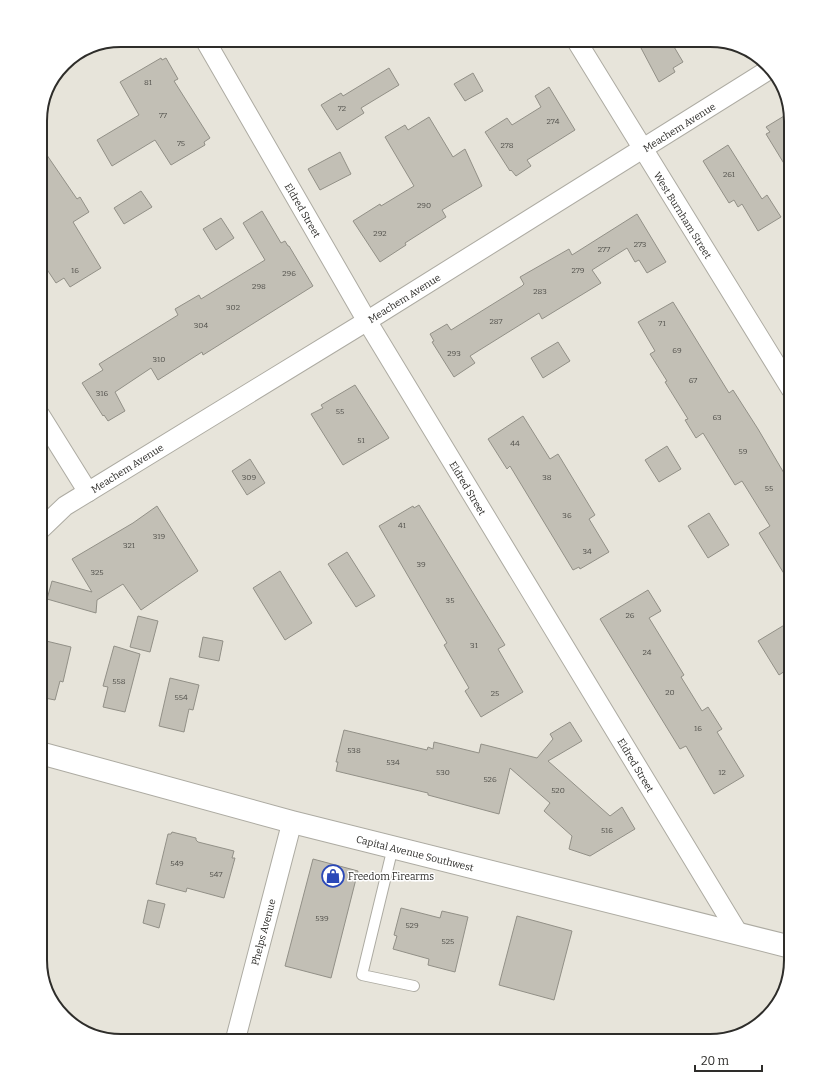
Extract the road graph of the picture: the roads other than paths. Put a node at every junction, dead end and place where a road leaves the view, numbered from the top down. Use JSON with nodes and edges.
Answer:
{"nodes":[{"id":1,"x":209,"y":47,"type":"edge"},
{"id":2,"x":580,"y":47,"type":"edge"},
{"id":3,"x":766,"y":72,"type":"edge"},
{"id":4,"x":642,"y":150,"type":"junction"},
{"id":5,"x":367,"y":321,"type":"junction"},
{"id":6,"x":784,"y":378,"type":"edge"},
{"id":7,"x":47,"y":426,"type":"edge"},
{"id":8,"x":88,"y":492,"type":"junction"},
{"id":9,"x":47,"y":523,"type":"edge"},
{"id":10,"x":47,"y":756,"type":"edge"},
{"id":11,"x":292,"y":822,"type":"junction"},
{"id":12,"x":393,"y":847,"type":"junction"},
{"id":13,"x":738,"y":933,"type":"junction"},
{"id":14,"x":784,"y":945,"type":"edge"},
{"id":15,"x":414,"y":986,"type":"dead end"},
{"id":16,"x":237,"y":1034,"type":"edge"}],
"edges":[{"from":1,"to":5,"type":"street","name":"Eldred Street"},
{"from":2,"to":4,"type":"street","name":"West Burnham Street"},
{"from":3,"to":4,"type":"street","name":"Meachem Avenue"},
{"from":4,"to":5,"type":"street","name":"Meachem Avenue"},
{"from":4,"to":6,"type":"street","name":"West Burnham Street"},
{"from":5,"to":8,"type":"street","name":"Meachem Avenue"},
{"from":5,"to":13,"type":"street","name":"Eldred Street"},
{"from":7,"to":8,"type":"street"},
{"from":8,"to":9,"type":"street","name":"Meachem Avenue"},
{"from":10,"to":11,"type":"main road","name":"Capital Avenue Southwest"},
{"from":11,"to":12,"type":"main road","name":"Capital Avenue Southwest"},
{"from":11,"to":16,"type":"street","name":"Phelps Avenue"},
{"from":12,"to":13,"type":"main road","name":"Capital Avenue Southwest"},
{"from":12,"to":15,"type":"lane"},
{"from":13,"to":14,"type":"main road","name":"Capital Avenue Southwest"}]}
